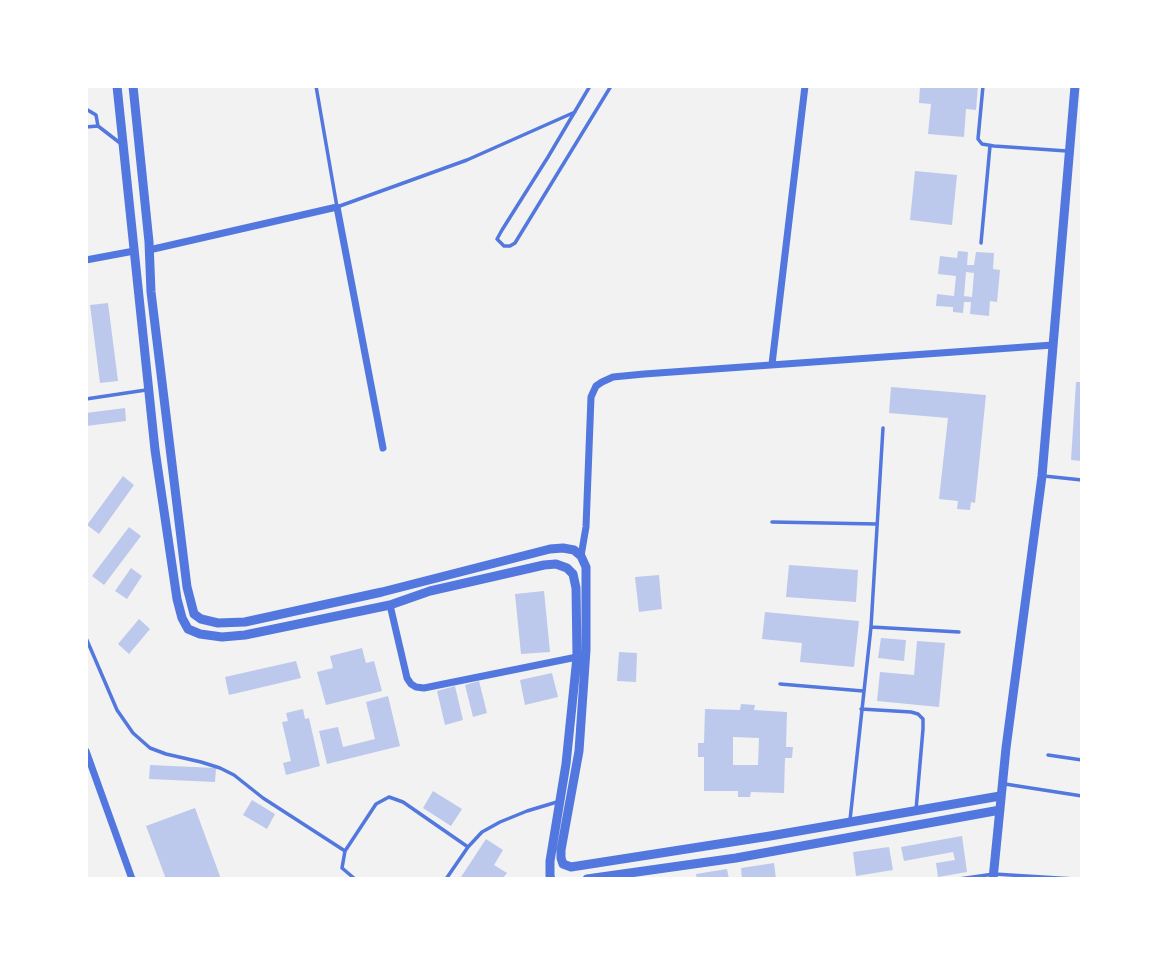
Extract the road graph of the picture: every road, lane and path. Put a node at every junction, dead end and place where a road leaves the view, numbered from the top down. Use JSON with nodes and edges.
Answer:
{"nodes":[{"id":1,"x":117,"y":86,"type":"edge"},
{"id":2,"x":133,"y":86,"type":"edge"},
{"id":3,"x":316,"y":86,"type":"edge"},
{"id":4,"x":590,"y":86,"type":"edge"},
{"id":5,"x":611,"y":86,"type":"edge"},
{"id":6,"x":805,"y":86,"type":"edge"},
{"id":7,"x":983,"y":86,"type":"edge"},
{"id":8,"x":1075,"y":86,"type":"edge"},
{"id":9,"x":86,"y":109,"type":"edge"},
{"id":10,"x":575,"y":111,"type":"junction"},
{"id":11,"x":98,"y":126,"type":"junction"},
{"id":12,"x":86,"y":127,"type":"edge"},
{"id":13,"x":123,"y":145,"type":"junction"},
{"id":14,"x":990,"y":146,"type":"junction"},
{"id":15,"x":1070,"y":151,"type":"junction"},
{"id":16,"x":337,"y":207,"type":"junction"},
{"id":17,"x":981,"y":243,"type":"dead end"},
{"id":18,"x":149,"y":250,"type":"junction"},
{"id":19,"x":134,"y":251,"type":"junction"},
{"id":20,"x":86,"y":260,"type":"edge"},
{"id":21,"x":1053,"y":345,"type":"junction"},
{"id":22,"x":772,"y":364,"type":"junction"},
{"id":23,"x":149,"y":389,"type":"junction"},
{"id":24,"x":86,"y":399,"type":"edge"},
{"id":25,"x":883,"y":428,"type":"dead end"},
{"id":26,"x":383,"y":447,"type":"dead end"},
{"id":27,"x":1042,"y":476,"type":"junction"},
{"id":28,"x":1082,"y":480,"type":"edge"},
{"id":29,"x":772,"y":522,"type":"dead end"},
{"id":30,"x":877,"y":524,"type":"junction"},
{"id":31,"x":581,"y":556,"type":"junction"},
{"id":32,"x":390,"y":605,"type":"junction"},
{"id":33,"x":872,"y":627,"type":"junction"},
{"id":34,"x":959,"y":632,"type":"dead end"},
{"id":35,"x":86,"y":638,"type":"edge"},
{"id":36,"x":577,"y":657,"type":"junction"},
{"id":37,"x":780,"y":684,"type":"dead end"},
{"id":38,"x":863,"y":691,"type":"junction"},
{"id":39,"x":862,"y":709,"type":"junction"},
{"id":40,"x":86,"y":751,"type":"edge"},
{"id":41,"x":1048,"y":755,"type":"dead end"},
{"id":42,"x":1082,"y":760,"type":"edge"},
{"id":43,"x":1002,"y":784,"type":"junction"},
{"id":44,"x":1000,"y":796,"type":"junction"},
{"id":45,"x":1082,"y":796,"type":"edge"},
{"id":46,"x":559,"y":802,"type":"junction"},
{"id":47,"x":1000,"y":810,"type":"junction"},
{"id":48,"x":916,"y":811,"type":"junction"},
{"id":49,"x":850,"y":822,"type":"junction"},
{"id":50,"x":468,"y":847,"type":"junction"},
{"id":51,"x":345,"y":851,"type":"junction"},
{"id":52,"x":994,"y":877,"type":"edge"},
{"id":53,"x":132,"y":879,"type":"edge"},
{"id":54,"x":355,"y":879,"type":"edge"},
{"id":55,"x":446,"y":879,"type":"edge"},
{"id":56,"x":551,"y":879,"type":"edge"},
{"id":57,"x":587,"y":879,"type":"edge"},
{"id":58,"x":960,"y":879,"type":"edge"},
{"id":59,"x":1068,"y":879,"type":"edge"},
{"id":60,"x":1074,"y":879,"type":"edge"}],
"edges":[{"from":1,"to":13,"type":"street"},
{"from":2,"to":18,"type":"street"},
{"from":3,"to":16,"type":"lane"},
{"from":4,"to":10,"type":"lane"},
{"from":5,"to":10,"type":"lane"},
{"from":6,"to":22,"type":"street"},
{"from":7,"to":14,"type":"lane"},
{"from":8,"to":15,"type":"street"},
{"from":9,"to":11,"type":"lane"},
{"from":10,"to":16,"type":"lane"},
{"from":11,"to":12,"type":"lane"},
{"from":11,"to":13,"type":"lane"},
{"from":13,"to":19,"type":"street"},
{"from":14,"to":15,"type":"lane"},
{"from":14,"to":17,"type":"lane"},
{"from":15,"to":21,"type":"street"},
{"from":16,"to":18,"type":"street"},
{"from":16,"to":26,"type":"street"},
{"from":18,"to":31,"type":"street"},
{"from":19,"to":20,"type":"street"},
{"from":19,"to":23,"type":"street"},
{"from":21,"to":22,"type":"street"},
{"from":21,"to":27,"type":"street"},
{"from":22,"to":31,"type":"street"},
{"from":23,"to":24,"type":"lane"},
{"from":23,"to":32,"type":"street"},
{"from":25,"to":30,"type":"lane"},
{"from":27,"to":28,"type":"lane"},
{"from":27,"to":43,"type":"street"},
{"from":29,"to":30,"type":"lane"},
{"from":30,"to":33,"type":"lane"},
{"from":31,"to":49,"type":"street"},
{"from":32,"to":36,"type":"street"},
{"from":32,"to":36,"type":"street"},
{"from":33,"to":34,"type":"lane"},
{"from":33,"to":38,"type":"lane"},
{"from":35,"to":51,"type":"lane"},
{"from":36,"to":46,"type":"street"},
{"from":37,"to":38,"type":"lane"},
{"from":38,"to":39,"type":"lane"},
{"from":39,"to":48,"type":"lane"},
{"from":39,"to":49,"type":"lane"},
{"from":40,"to":53,"type":"street"},
{"from":41,"to":42,"type":"lane"},
{"from":43,"to":44,"type":"street"},
{"from":43,"to":45,"type":"lane"},
{"from":44,"to":47,"type":"street"},
{"from":44,"to":48,"type":"street"},
{"from":46,"to":50,"type":"lane"},
{"from":46,"to":56,"type":"street"},
{"from":47,"to":52,"type":"street"},
{"from":47,"to":57,"type":"street"},
{"from":48,"to":49,"type":"street"},
{"from":50,"to":51,"type":"lane"},
{"from":50,"to":55,"type":"lane"},
{"from":51,"to":54,"type":"lane"},
{"from":52,"to":58,"type":"lane"},
{"from":52,"to":59,"type":"lane"},
{"from":59,"to":60,"type":"lane"}]}
